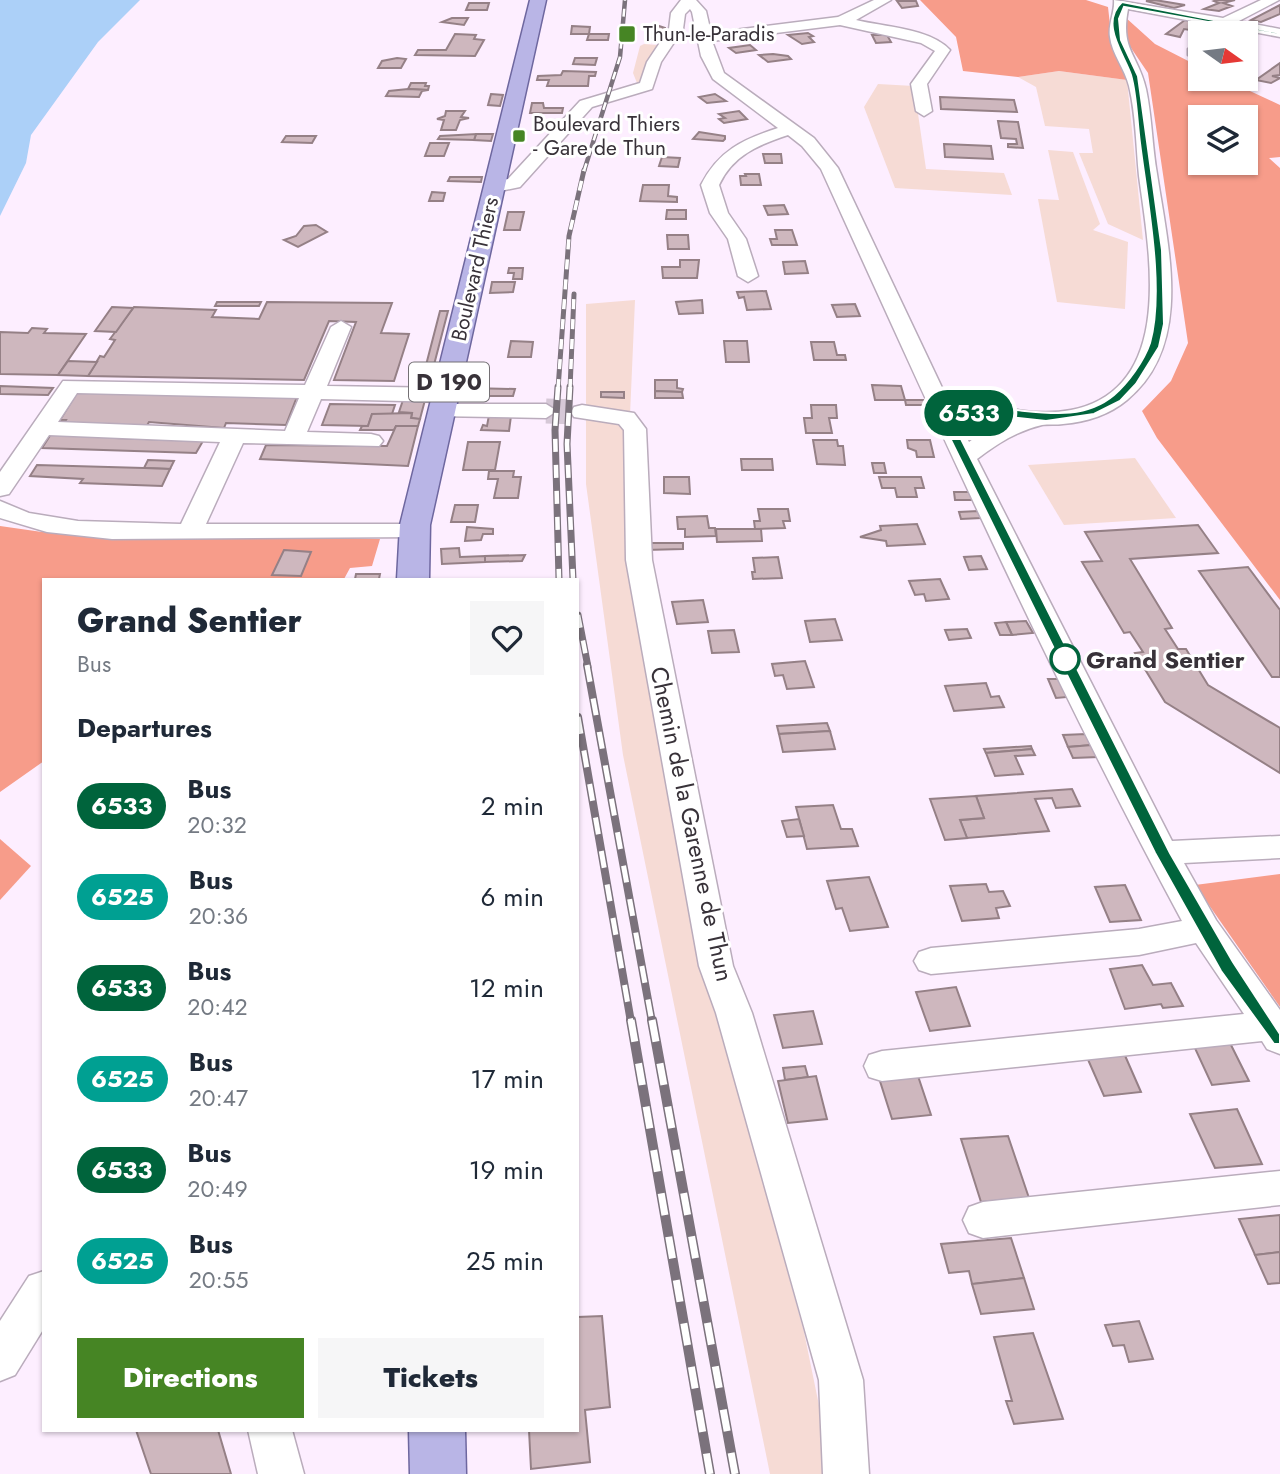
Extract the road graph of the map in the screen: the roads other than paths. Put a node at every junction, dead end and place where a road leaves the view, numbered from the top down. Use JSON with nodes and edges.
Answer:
{"nodes":[{"id":1,"x":538,"y":0,"type":"edge"},
{"id":2,"x":861,"y":0,"type":"edge"},
{"id":3,"x":884,"y":0,"type":"edge"},
{"id":4,"x":1272,"y":0,"type":"edge"},
{"id":5,"x":688,"y":1,"type":"edge"},
{"id":6,"x":1121,"y":2,"type":"edge"},
{"id":7,"x":840,"y":21,"type":"junction"},
{"id":8,"x":1217,"y":21,"type":"edge"},
{"id":9,"x":1224,"y":21,"type":"edge"},
{"id":10,"x":1258,"y":29,"type":"edge"},
{"id":11,"x":1280,"y":33,"type":"edge"},
{"id":12,"x":705,"y":38,"type":"junction"},
{"id":13,"x":924,"y":111,"type":"dead end"},
{"id":14,"x":791,"y":129,"type":"junction"},
{"id":15,"x":495,"y":187,"type":"junction"},
{"id":16,"x":748,"y":276,"type":"dead end"},
{"id":17,"x":341,"y":327,"type":"dead end"},
{"id":18,"x":313,"y":392,"type":"junction"},
{"id":19,"x":936,"y":399,"type":"junction"},
{"id":20,"x":444,"y":403,"type":"junction"},
{"id":21,"x":546,"y":411,"type":"tunnel mouth"},
{"id":22,"x":978,"y":411,"type":"junction"},
{"id":23,"x":582,"y":412,"type":"tunnel mouth"},
{"id":24,"x":1046,"y":418,"type":"junction"},
{"id":25,"x":949,"y":426,"type":"junction"},
{"id":26,"x":42,"y":428,"type":"junction"},
{"id":27,"x":998,"y":432,"type":"junction"},
{"id":28,"x":235,"y":436,"type":"junction"},
{"id":29,"x":293,"y":438,"type":"junction"},
{"id":30,"x":371,"y":441,"type":"dead end"},
{"id":31,"x":964,"y":457,"type":"junction"},
{"id":32,"x":0,"y":489,"type":"edge"},
{"id":33,"x":0,"y":509,"type":"edge"},
{"id":34,"x":190,"y":531,"type":"junction"},
{"id":35,"x":414,"y":532,"type":"junction"},
{"id":36,"x":413,"y":578,"type":"edge"},
{"id":37,"x":1280,"y":847,"type":"edge"},
{"id":38,"x":1162,"y":853,"type":"junction"},
{"id":39,"x":1204,"y":929,"type":"junction"},
{"id":40,"x":931,"y":961,"type":"dead end"},
{"id":41,"x":1275,"y":1033,"type":"edge"},
{"id":42,"x":882,"y":1066,"type":"dead end"},
{"id":43,"x":1280,"y":1188,"type":"edge"},
{"id":44,"x":983,"y":1220,"type":"dead end"},
{"id":45,"x":42,"y":1293,"type":"edge"},
{"id":46,"x":0,"y":1360,"type":"edge"},
{"id":47,"x":270,"y":1432,"type":"edge"},
{"id":48,"x":437,"y":1432,"type":"edge"},
{"id":49,"x":281,"y":1474,"type":"edge"},
{"id":50,"x":439,"y":1474,"type":"edge"},
{"id":51,"x":845,"y":1474,"type":"edge"}],
"edges":[{"from":1,"to":15,"type":"main road","name":"Boulevard Thiers","number":"D 190"},
{"from":2,"to":7,"type":"street"},
{"from":3,"to":7,"type":"street"},
{"from":4,"to":9,"type":"street"},
{"from":5,"to":12,"type":"street"},
{"from":5,"to":15,"type":"street"},
{"from":6,"to":8,"type":"street"},
{"from":6,"to":24,"type":"street"},
{"from":7,"to":12,"type":"street"},
{"from":7,"to":13,"type":"street"},
{"from":10,"to":11,"type":"street"},
{"from":12,"to":14,"type":"street"},
{"from":14,"to":16,"type":"street"},
{"from":14,"to":19,"type":"street"},
{"from":15,"to":20,"type":"main road","name":"Boulevard Thiers","number":"D 190"},
{"from":17,"to":18,"type":"street"},
{"from":18,"to":20,"type":"street"},
{"from":18,"to":26,"type":"street"},
{"from":18,"to":29,"type":"street"},
{"from":19,"to":22,"type":"street"},
{"from":19,"to":25,"type":"street"},
{"from":20,"to":21,"type":"street"},
{"from":20,"to":35,"type":"main road","name":"Boulevard Thiers","number":"D 190"},
{"from":22,"to":24,"type":"street"},
{"from":22,"to":25,"type":"street"},
{"from":23,"to":51,"type":"street","name":"Chemin de la Garenne de Thun"},
{"from":24,"to":27,"type":"street"},
{"from":25,"to":27,"type":"street"},
{"from":25,"to":31,"type":"street"},
{"from":26,"to":28,"type":"street"},
{"from":26,"to":32,"type":"street"},
{"from":27,"to":31,"type":"street"},
{"from":28,"to":29,"type":"street"},
{"from":28,"to":34,"type":"street"},
{"from":29,"to":30,"type":"street"},
{"from":31,"to":38,"type":"street"},
{"from":33,"to":34,"type":"street"},
{"from":34,"to":35,"type":"street"},
{"from":35,"to":36,"type":"main road","name":"Boulevard Thiers","number":"D 190"},
{"from":37,"to":38,"type":"street"},
{"from":38,"to":39,"type":"street"},
{"from":39,"to":40,"type":"street"},
{"from":39,"to":41,"type":"street"},
{"from":41,"to":42,"type":"street"},
{"from":43,"to":44,"type":"street"},
{"from":45,"to":46,"type":"street"},
{"from":47,"to":49,"type":"street"},
{"from":48,"to":50,"type":"main road"}]}
